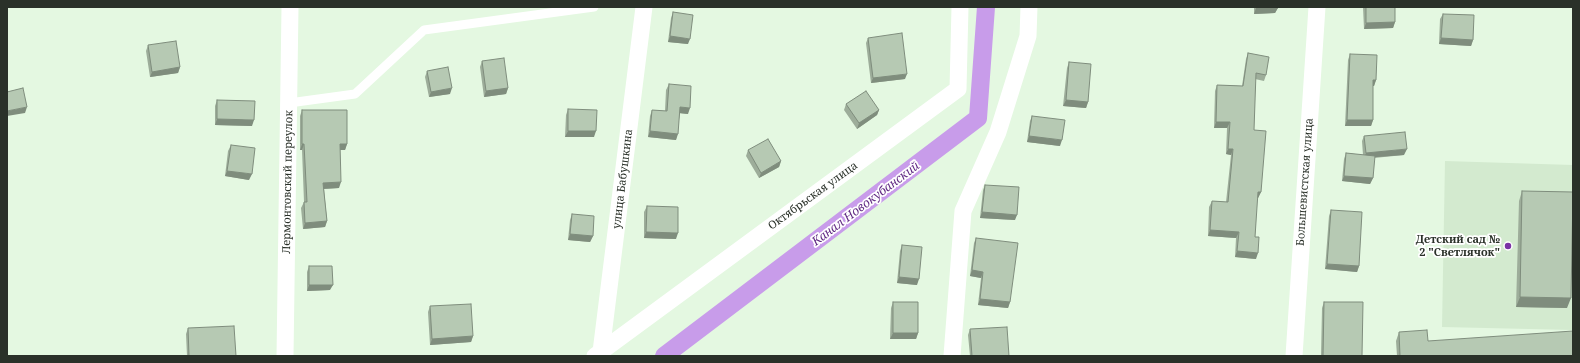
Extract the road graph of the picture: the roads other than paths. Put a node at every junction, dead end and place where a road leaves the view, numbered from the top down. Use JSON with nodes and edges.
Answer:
{"nodes":[{"id":1,"x":290,"y":7,"type":"edge"},
{"id":2,"x":594,"y":7,"type":"edge"},
{"id":3,"x":644,"y":7,"type":"edge"},
{"id":4,"x":960,"y":7,"type":"edge"},
{"id":5,"x":1028,"y":7,"type":"edge"},
{"id":6,"x":1317,"y":7,"type":"edge"},
{"id":7,"x":289,"y":103,"type":"junction"},
{"id":8,"x":598,"y":354,"type":"edge"},
{"id":9,"x":285,"y":356,"type":"edge"},
{"id":10,"x":952,"y":356,"type":"edge"},
{"id":11,"x":1294,"y":356,"type":"edge"}],
"edges":[{"from":1,"to":7,"type":"street","name":"Лермонтовский переулок"},
{"from":2,"to":7,"type":"lane"},
{"from":3,"to":8,"type":"street","name":"улица Бабушкина"},
{"from":4,"to":8,"type":"street","name":"Октябрьская улица"},
{"from":5,"to":10,"type":"street"},
{"from":6,"to":11,"type":"street","name":"Большевистская улица"},
{"from":7,"to":9,"type":"street","name":"Лермонтовский переулок"}]}
